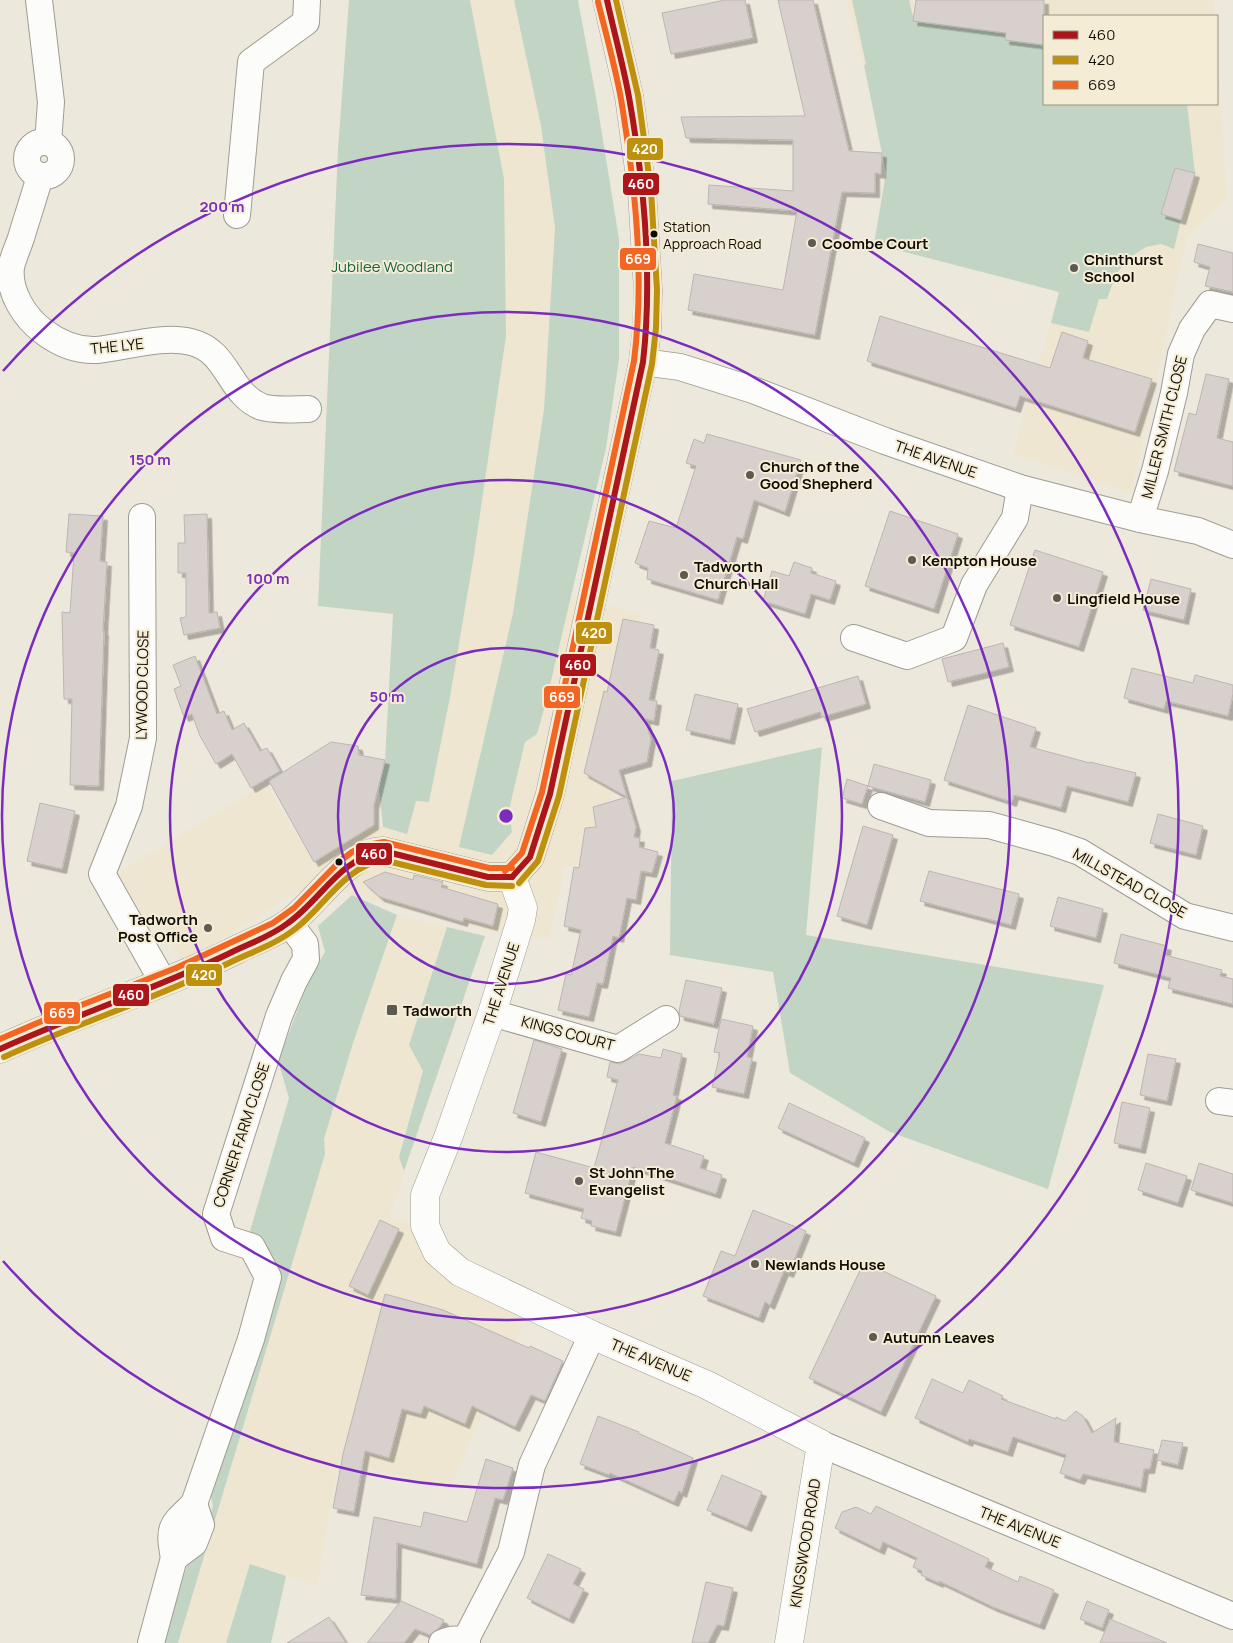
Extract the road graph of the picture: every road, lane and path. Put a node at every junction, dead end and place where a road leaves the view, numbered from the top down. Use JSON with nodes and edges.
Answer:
{"nodes":[{"id":1,"x":39,"y":0,"type":"edge"},
{"id":2,"x":307,"y":0,"type":"edge"},
{"id":3,"x":607,"y":0,"type":"edge"},
{"id":4,"x":238,"y":215,"type":"dead end"},
{"id":5,"x":1233,"y":309,"type":"edge"},
{"id":6,"x":642,"y":362,"type":"junction"},
{"id":7,"x":308,"y":409,"type":"dead end"},
{"id":8,"x":1020,"y":488,"type":"junction"},
{"id":9,"x":142,"y":517,"type":"dead end"},
{"id":10,"x":1140,"y":520,"type":"junction"},
{"id":11,"x":1233,"y":545,"type":"edge"},
{"id":12,"x":854,"y":638,"type":"dead end"},
{"id":13,"x":881,"y":806,"type":"dead end"},
{"id":14,"x":500,"y":877,"type":"junction"},
{"id":15,"x":289,"y":923,"type":"junction"},
{"id":16,"x":1233,"y":928,"type":"edge"},
{"id":17,"x":163,"y":982,"type":"junction"},
{"id":18,"x":492,"y":1013,"type":"junction"},
{"id":19,"x":666,"y":1019,"type":"dead end"},
{"id":20,"x":0,"y":1049,"type":"edge"},
{"id":21,"x":592,"y":1335,"type":"junction"},
{"id":22,"x":821,"y":1444,"type":"junction"},
{"id":23,"x":1233,"y":1616,"type":"edge"},
{"id":24,"x":151,"y":1643,"type":"edge"},
{"id":25,"x":458,"y":1643,"type":"edge"},
{"id":26,"x":789,"y":1643,"type":"edge"}],
"edges":[{"from":1,"to":7,"type":"street","name":"THE LYE"},
{"from":2,"to":4,"type":"street"},
{"from":3,"to":6,"type":"main road"},
{"from":5,"to":10,"type":"street","name":"MILLER SMITH CLOSE"},
{"from":6,"to":8,"type":"street","name":"THE AVENUE"},
{"from":6,"to":14,"type":"main road"},
{"from":8,"to":10,"type":"street","name":"THE AVENUE"},
{"from":8,"to":12,"type":"street"},
{"from":9,"to":17,"type":"street","name":"LYWOOD CLOSE"},
{"from":10,"to":11,"type":"street","name":"THE AVENUE"},
{"from":13,"to":16,"type":"street","name":"MILLSTEAD CLOSE"},
{"from":14,"to":15,"type":"main road"},
{"from":14,"to":18,"type":"street","name":"THE AVENUE"},
{"from":15,"to":17,"type":"main road"},
{"from":15,"to":24,"type":"street","name":"CORNER FARM CLOSE"},
{"from":17,"to":20,"type":"main road"},
{"from":18,"to":19,"type":"street","name":"KINGS COURT"},
{"from":18,"to":21,"type":"street","name":"THE AVENUE"},
{"from":21,"to":22,"type":"street","name":"THE AVENUE"},
{"from":21,"to":25,"type":"street"},
{"from":22,"to":23,"type":"street","name":"THE AVENUE"},
{"from":22,"to":26,"type":"street","name":"KINGSWOOD ROAD"}]}
